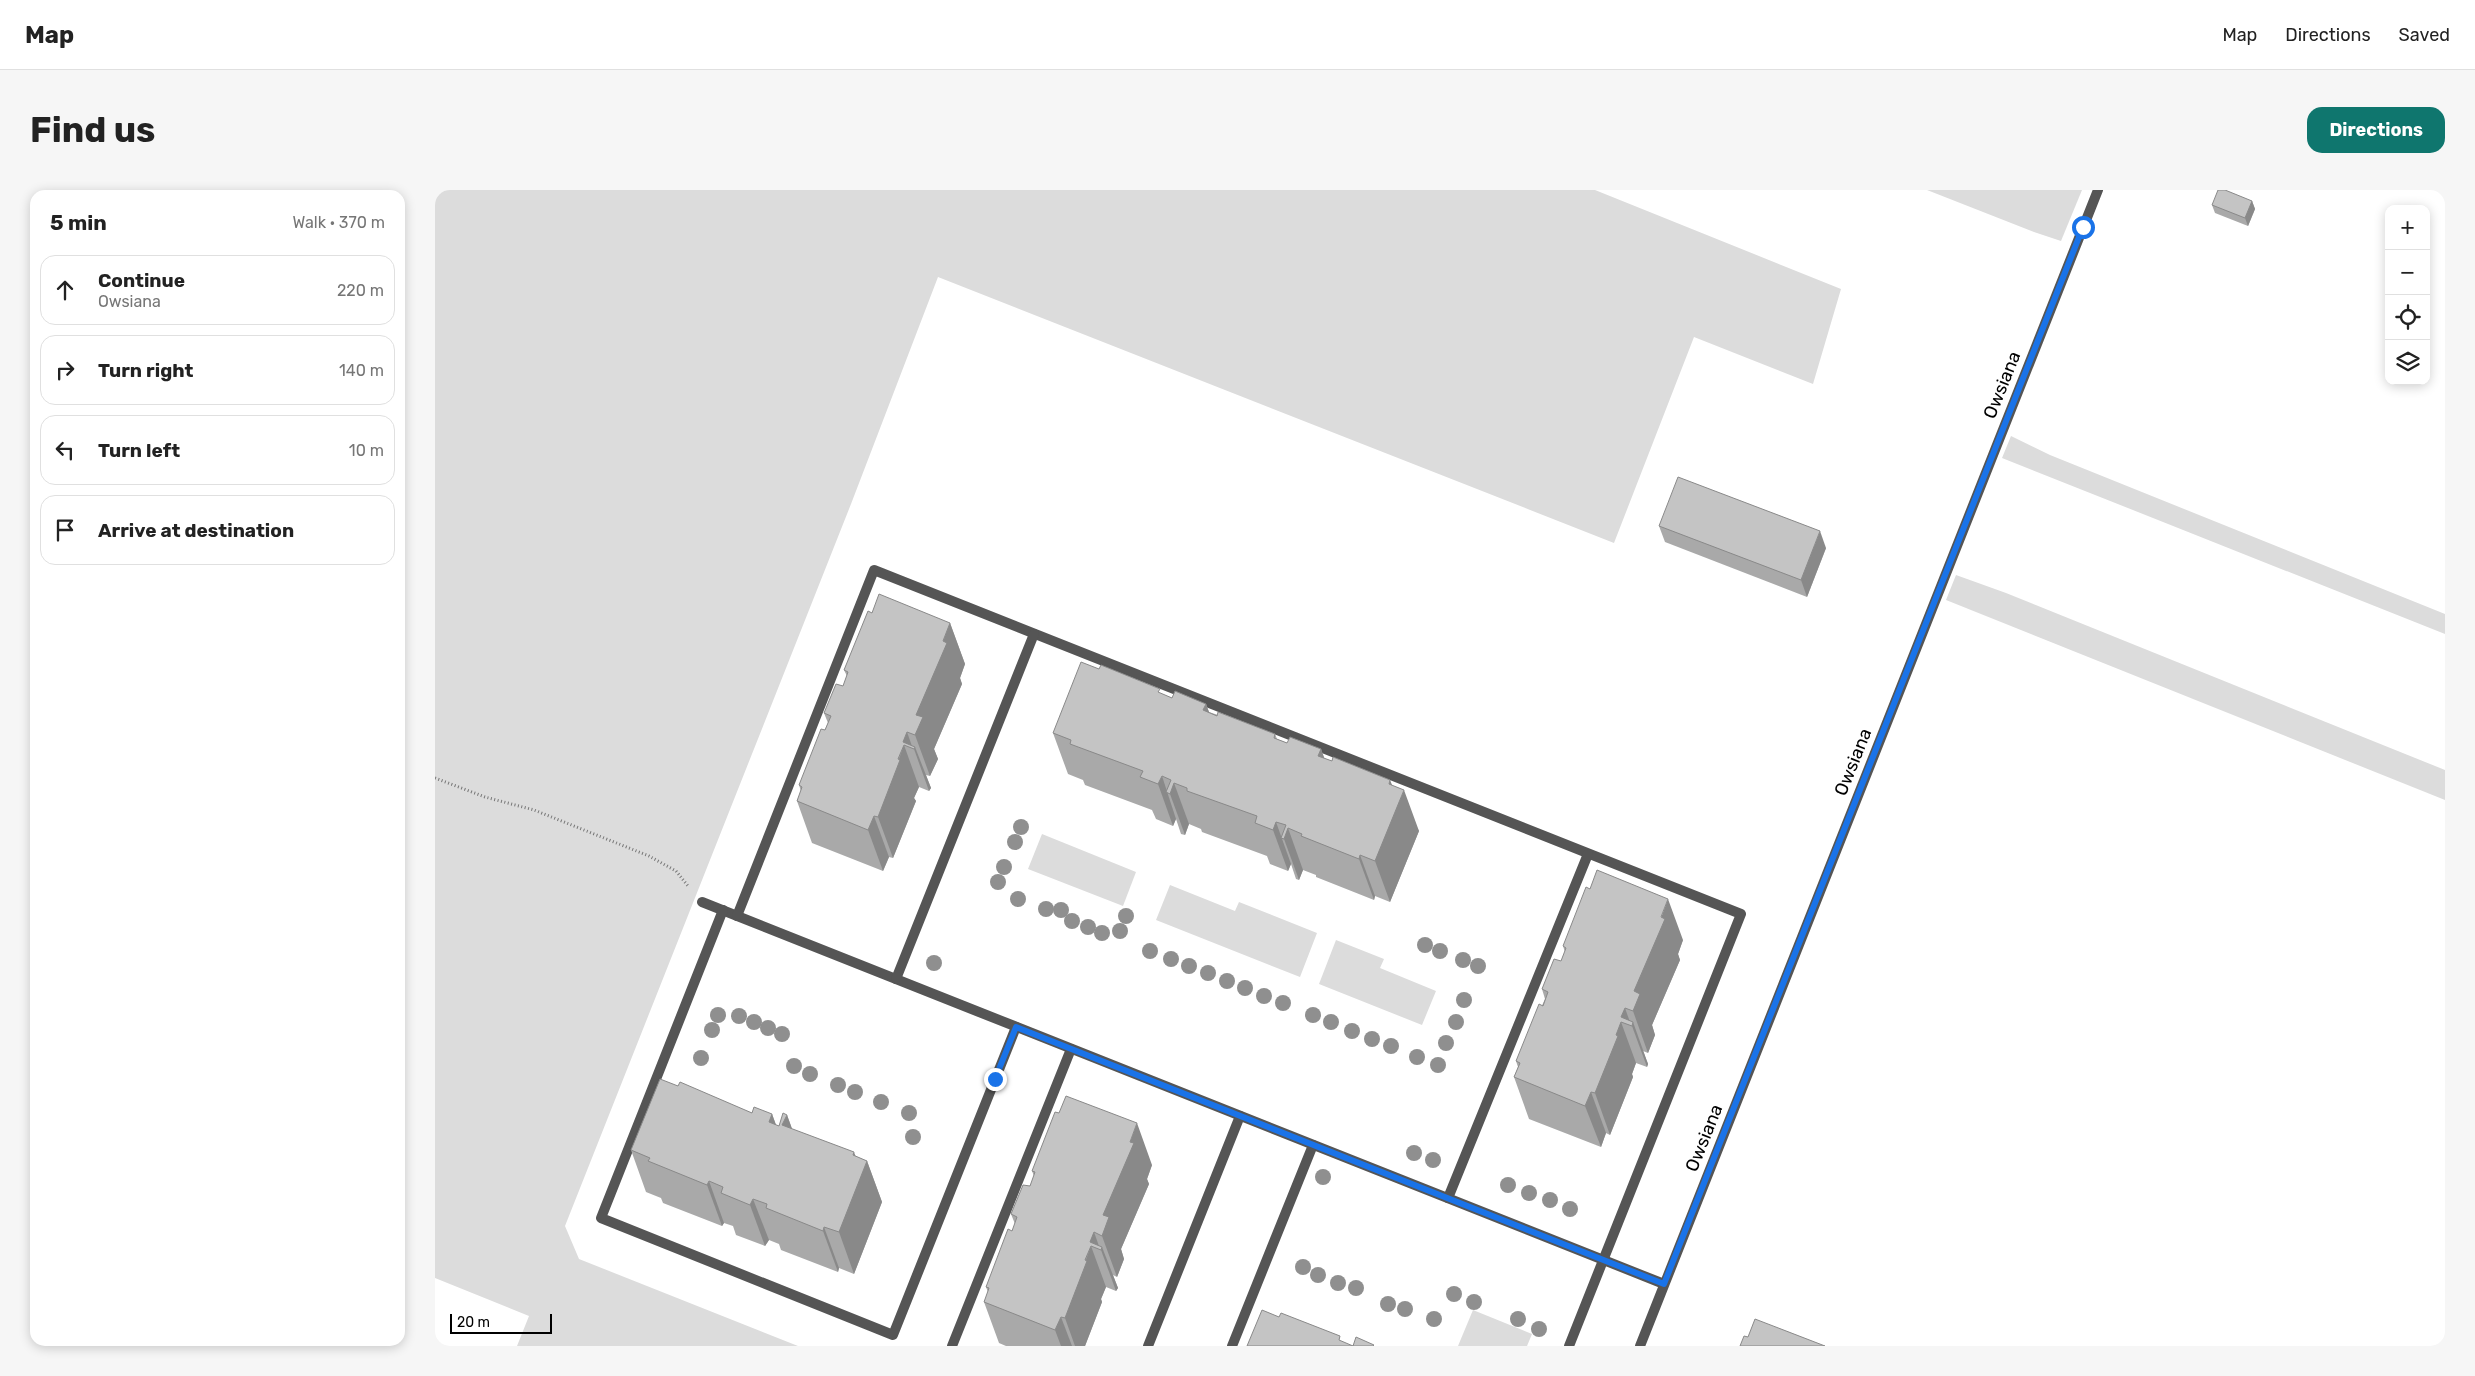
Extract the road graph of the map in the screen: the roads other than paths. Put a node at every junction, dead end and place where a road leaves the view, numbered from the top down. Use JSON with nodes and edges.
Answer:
{"nodes":[{"id":1,"x":2098,"y":190,"type":"edge"},
{"id":2,"x":1034,"y":634,"type":"junction"},
{"id":3,"x":1588,"y":854,"type":"junction"},
{"id":4,"x":702,"y":902,"type":"road end"},
{"id":5,"x":723,"y":910,"type":"junction"},
{"id":6,"x":737,"y":916,"type":"junction"},
{"id":7,"x":896,"y":979,"type":"junction"},
{"id":8,"x":1016,"y":1027,"type":"junction"},
{"id":9,"x":1071,"y":1049,"type":"junction"},
{"id":10,"x":1240,"y":1116,"type":"junction"},
{"id":11,"x":1313,"y":1145,"type":"junction"},
{"id":12,"x":1447,"y":1198,"type":"junction"},
{"id":13,"x":1603,"y":1260,"type":"junction"},
{"id":14,"x":1664,"y":1284,"type":"junction"},
{"id":15,"x":952,"y":1346,"type":"edge"},
{"id":16,"x":1147,"y":1346,"type":"edge"},
{"id":17,"x":1232,"y":1346,"type":"edge"},
{"id":18,"x":1569,"y":1346,"type":"edge"},
{"id":19,"x":1640,"y":1346,"type":"edge"}],
"edges":[{"from":1,"to":14,"type":"street","name":"Owsiana"},
{"from":2,"to":3,"type":"street"},
{"from":2,"to":6,"type":"street"},
{"from":2,"to":7,"type":"street"},
{"from":3,"to":12,"type":"street"},
{"from":3,"to":13,"type":"street"},
{"from":4,"to":5,"type":"street"},
{"from":5,"to":6,"type":"street"},
{"from":5,"to":8,"type":"street"},
{"from":6,"to":7,"type":"street"},
{"from":7,"to":8,"type":"street"},
{"from":8,"to":9,"type":"street"},
{"from":9,"to":10,"type":"street"},
{"from":9,"to":15,"type":"street"},
{"from":10,"to":11,"type":"street"},
{"from":10,"to":16,"type":"street"},
{"from":11,"to":12,"type":"street"},
{"from":11,"to":17,"type":"street"},
{"from":12,"to":13,"type":"street"},
{"from":13,"to":14,"type":"street"},
{"from":13,"to":18,"type":"street"},
{"from":14,"to":19,"type":"street","name":"Owsiana"}]}
